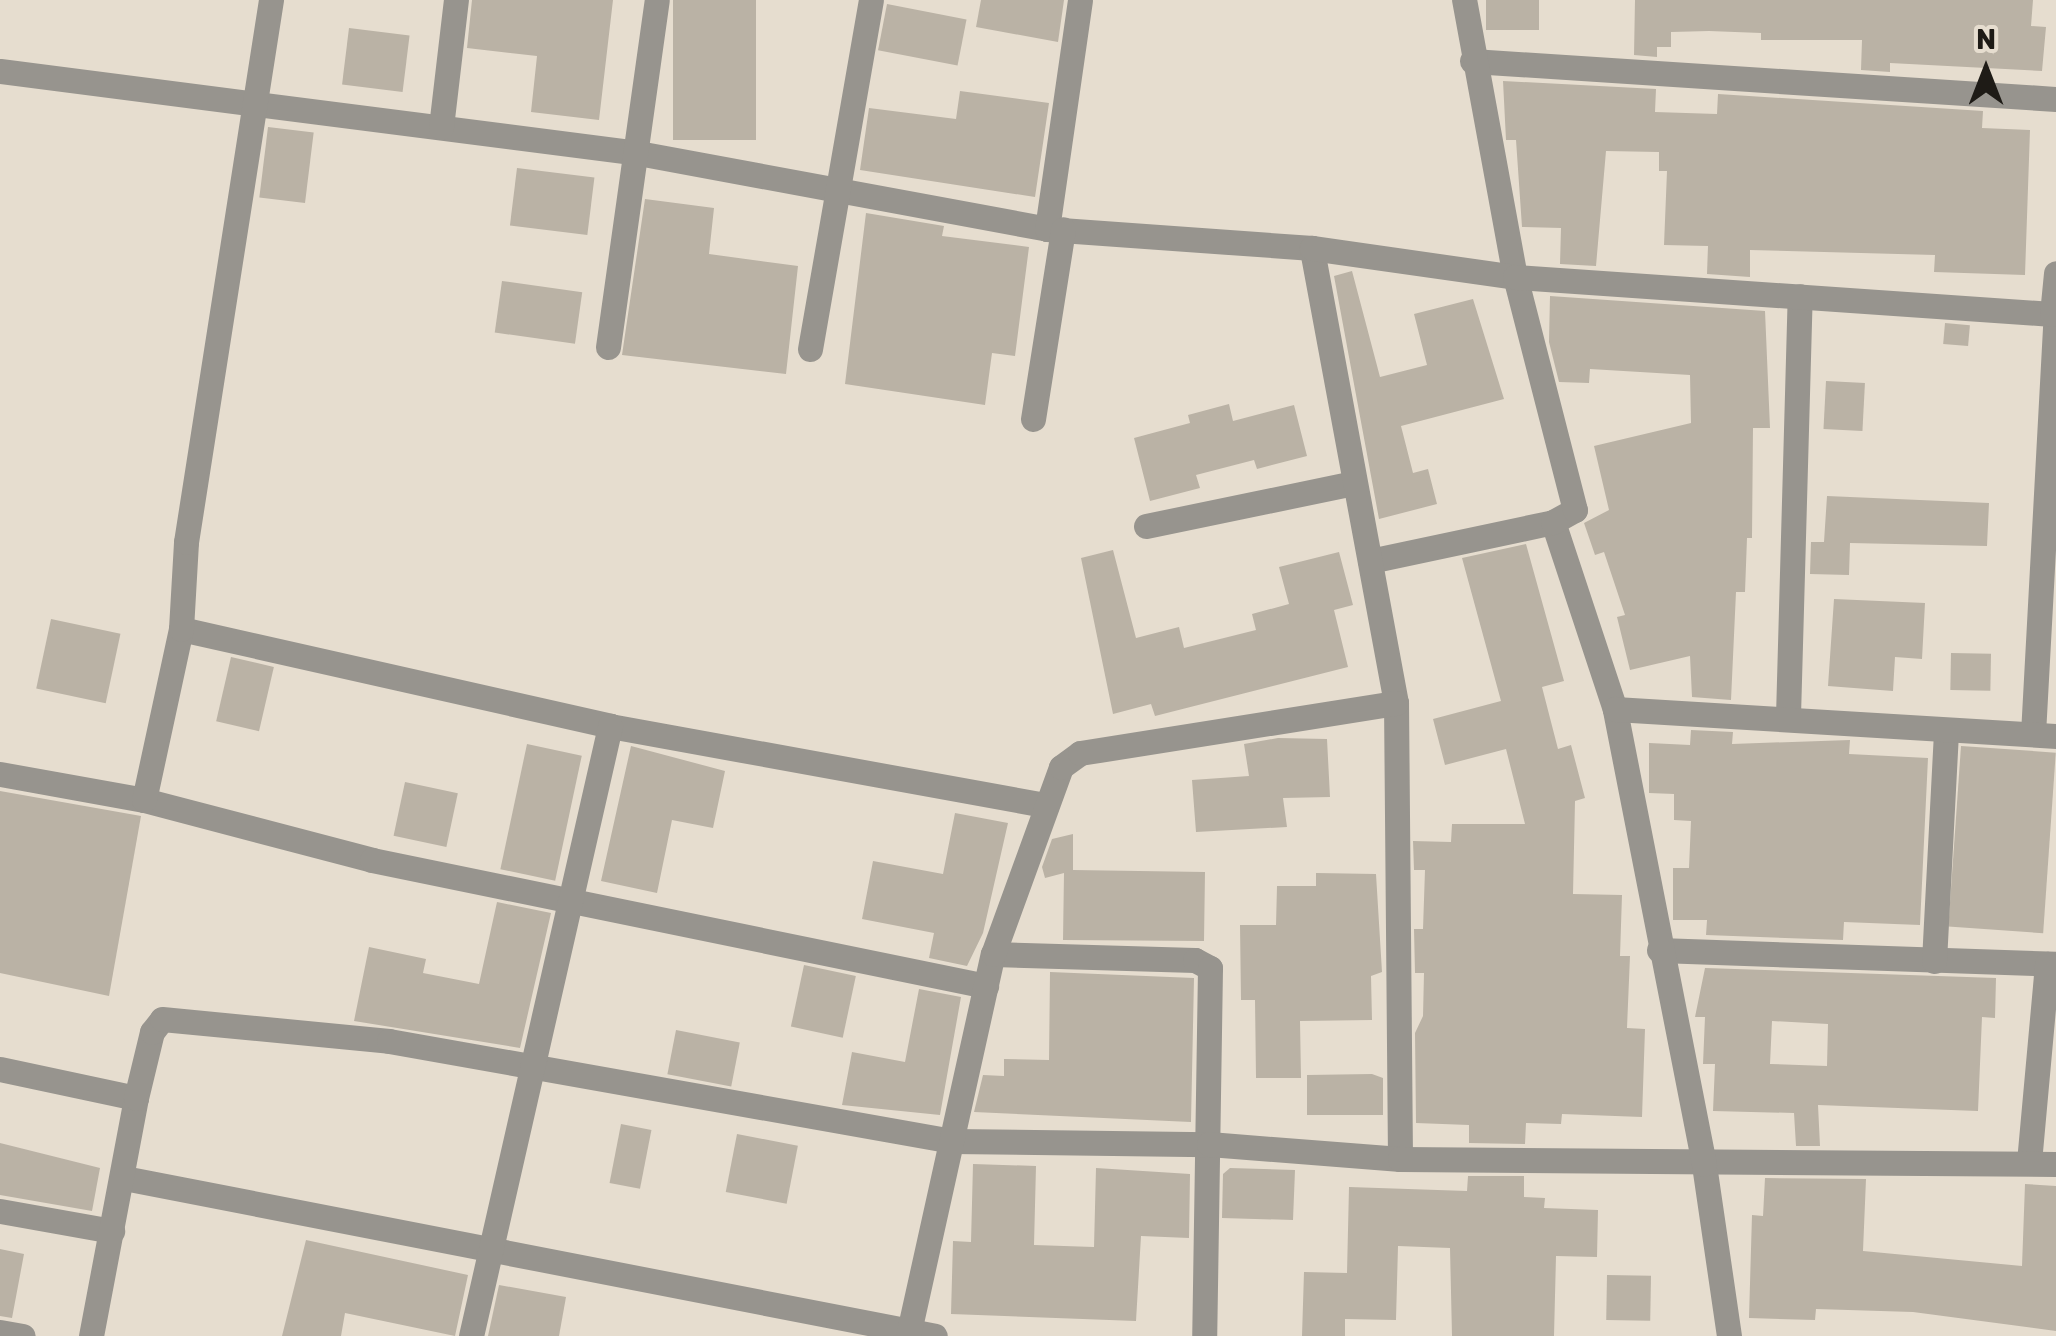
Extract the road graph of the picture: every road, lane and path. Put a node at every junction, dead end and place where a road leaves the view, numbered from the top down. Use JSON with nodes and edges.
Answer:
{"nodes":[{"id":1,"x":271,"y":0,"type":"edge"},
{"id":2,"x":456,"y":0,"type":"edge"},
{"id":3,"x":657,"y":0,"type":"edge"},
{"id":4,"x":871,"y":0,"type":"edge"},
{"id":5,"x":1080,"y":0,"type":"edge"},
{"id":6,"x":1464,"y":0,"type":"edge"},
{"id":7,"x":1472,"y":61,"type":"junction"},
{"id":8,"x":0,"y":70,"type":"edge"},
{"id":9,"x":2056,"y":99,"type":"edge"},
{"id":10,"x":254,"y":106,"type":"junction"},
{"id":11,"x":441,"y":127,"type":"junction"},
{"id":12,"x":638,"y":153,"type":"junction"},
{"id":13,"x":839,"y":191,"type":"junction"},
{"id":14,"x":1055,"y":229,"type":"junction"},
{"id":15,"x":1312,"y":248,"type":"junction"},
{"id":16,"x":2056,"y":273,"type":"edge"},
{"id":17,"x":1515,"y":276,"type":"junction"},
{"id":18,"x":1800,"y":296,"type":"junction"},
{"id":19,"x":2054,"y":315,"type":"edge"},
{"id":20,"x":608,"y":347,"type":"dead end"},
{"id":21,"x":810,"y":348,"type":"dead end"},
{"id":22,"x":1032,"y":419,"type":"dead end"},
{"id":23,"x":1354,"y":482,"type":"junction"},
{"id":24,"x":1553,"y":522,"type":"junction"},
{"id":25,"x":1146,"y":526,"type":"dead end"},
{"id":26,"x":1370,"y":561,"type":"junction"},
{"id":27,"x":181,"y":628,"type":"junction"},
{"id":28,"x":1396,"y":703,"type":"junction"},
{"id":29,"x":1614,"y":709,"type":"junction"},
{"id":30,"x":1788,"y":716,"type":"junction"},
{"id":31,"x":610,"y":726,"type":"junction"},
{"id":32,"x":1946,"y":730,"type":"junction"},
{"id":33,"x":2045,"y":735,"type":"edge"},
{"id":34,"x":0,"y":774,"type":"edge"},
{"id":35,"x":144,"y":800,"type":"junction"},
{"id":36,"x":1044,"y":806,"type":"junction"},
{"id":37,"x":572,"y":900,"type":"junction"},
{"id":38,"x":1659,"y":950,"type":"junction"},
{"id":39,"x":994,"y":954,"type":"junction"},
{"id":40,"x":1934,"y":961,"type":"junction"},
{"id":41,"x":2051,"y":964,"type":"edge"},
{"id":42,"x":986,"y":986,"type":"junction"},
{"id":43,"x":531,"y":1066,"type":"junction"},
{"id":44,"x":0,"y":1068,"type":"edge"},
{"id":45,"x":136,"y":1098,"type":"junction"},
{"id":46,"x":952,"y":1141,"type":"junction"},
{"id":47,"x":1209,"y":1144,"type":"junction"},
{"id":48,"x":1400,"y":1159,"type":"junction"},
{"id":49,"x":2030,"y":1162,"type":"junction"},
{"id":50,"x":1704,"y":1164,"type":"junction"},
{"id":51,"x":2056,"y":1164,"type":"edge"},
{"id":52,"x":124,"y":1178,"type":"junction"},
{"id":53,"x":0,"y":1212,"type":"edge"},
{"id":54,"x":112,"y":1231,"type":"junction"},
{"id":55,"x":490,"y":1246,"type":"junction"},
{"id":56,"x":0,"y":1332,"type":"edge"},
{"id":57,"x":23,"y":1336,"type":"edge"},
{"id":58,"x":91,"y":1336,"type":"edge"},
{"id":59,"x":471,"y":1336,"type":"edge"},
{"id":60,"x":908,"y":1336,"type":"edge"},
{"id":61,"x":935,"y":1336,"type":"edge"},
{"id":62,"x":1204,"y":1336,"type":"edge"},
{"id":63,"x":1729,"y":1336,"type":"edge"}],
"edges":[{"from":1,"to":10,"type":"street"},
{"from":2,"to":11,"type":"street"},
{"from":3,"to":12,"type":"street"},
{"from":4,"to":13,"type":"street"},
{"from":5,"to":14,"type":"street"},
{"from":6,"to":7,"type":"street"},
{"from":7,"to":9,"type":"street"},
{"from":7,"to":17,"type":"street"},
{"from":8,"to":10,"type":"street"},
{"from":10,"to":11,"type":"street"},
{"from":10,"to":27,"type":"street"},
{"from":11,"to":12,"type":"street"},
{"from":12,"to":13,"type":"street"},
{"from":12,"to":20,"type":"street"},
{"from":13,"to":14,"type":"street"},
{"from":13,"to":21,"type":"street"},
{"from":14,"to":15,"type":"street"},
{"from":14,"to":22,"type":"street"},
{"from":15,"to":17,"type":"street"},
{"from":15,"to":23,"type":"street"},
{"from":16,"to":19,"type":"street"},
{"from":17,"to":18,"type":"street"},
{"from":17,"to":24,"type":"street"},
{"from":18,"to":19,"type":"street"},
{"from":18,"to":30,"type":"street"},
{"from":19,"to":33,"type":"street"},
{"from":23,"to":25,"type":"street"},
{"from":23,"to":26,"type":"street"},
{"from":24,"to":26,"type":"street"},
{"from":24,"to":29,"type":"street"},
{"from":26,"to":28,"type":"street"},
{"from":27,"to":31,"type":"street"},
{"from":27,"to":35,"type":"street"},
{"from":28,"to":36,"type":"street"},
{"from":28,"to":48,"type":"street"},
{"from":29,"to":30,"type":"street"},
{"from":29,"to":38,"type":"street"},
{"from":30,"to":32,"type":"street"},
{"from":31,"to":36,"type":"street"},
{"from":31,"to":37,"type":"street"},
{"from":32,"to":33,"type":"street"},
{"from":32,"to":40,"type":"street"},
{"from":34,"to":35,"type":"street"},
{"from":35,"to":37,"type":"street"},
{"from":36,"to":39,"type":"street"},
{"from":37,"to":42,"type":"street"},
{"from":37,"to":43,"type":"street"},
{"from":38,"to":40,"type":"street"},
{"from":38,"to":50,"type":"street"},
{"from":39,"to":42,"type":"street"},
{"from":39,"to":47,"type":"street"},
{"from":40,"to":41,"type":"street"},
{"from":41,"to":49,"type":"street"},
{"from":42,"to":46,"type":"street"},
{"from":43,"to":45,"type":"street"},
{"from":43,"to":46,"type":"street"},
{"from":43,"to":55,"type":"street"},
{"from":44,"to":45,"type":"street"},
{"from":45,"to":52,"type":"street"},
{"from":46,"to":47,"type":"street"},
{"from":46,"to":60,"type":"street"},
{"from":47,"to":48,"type":"street"},
{"from":47,"to":62,"type":"street"},
{"from":48,"to":50,"type":"street"},
{"from":49,"to":50,"type":"street"},
{"from":49,"to":51,"type":"street"},
{"from":50,"to":63,"type":"street"},
{"from":52,"to":54,"type":"street"},
{"from":52,"to":55,"type":"street"},
{"from":53,"to":54,"type":"street"},
{"from":54,"to":58,"type":"street"},
{"from":55,"to":59,"type":"street"},
{"from":55,"to":60,"type":"street"},
{"from":56,"to":57,"type":"street"},
{"from":60,"to":61,"type":"street"}]}
